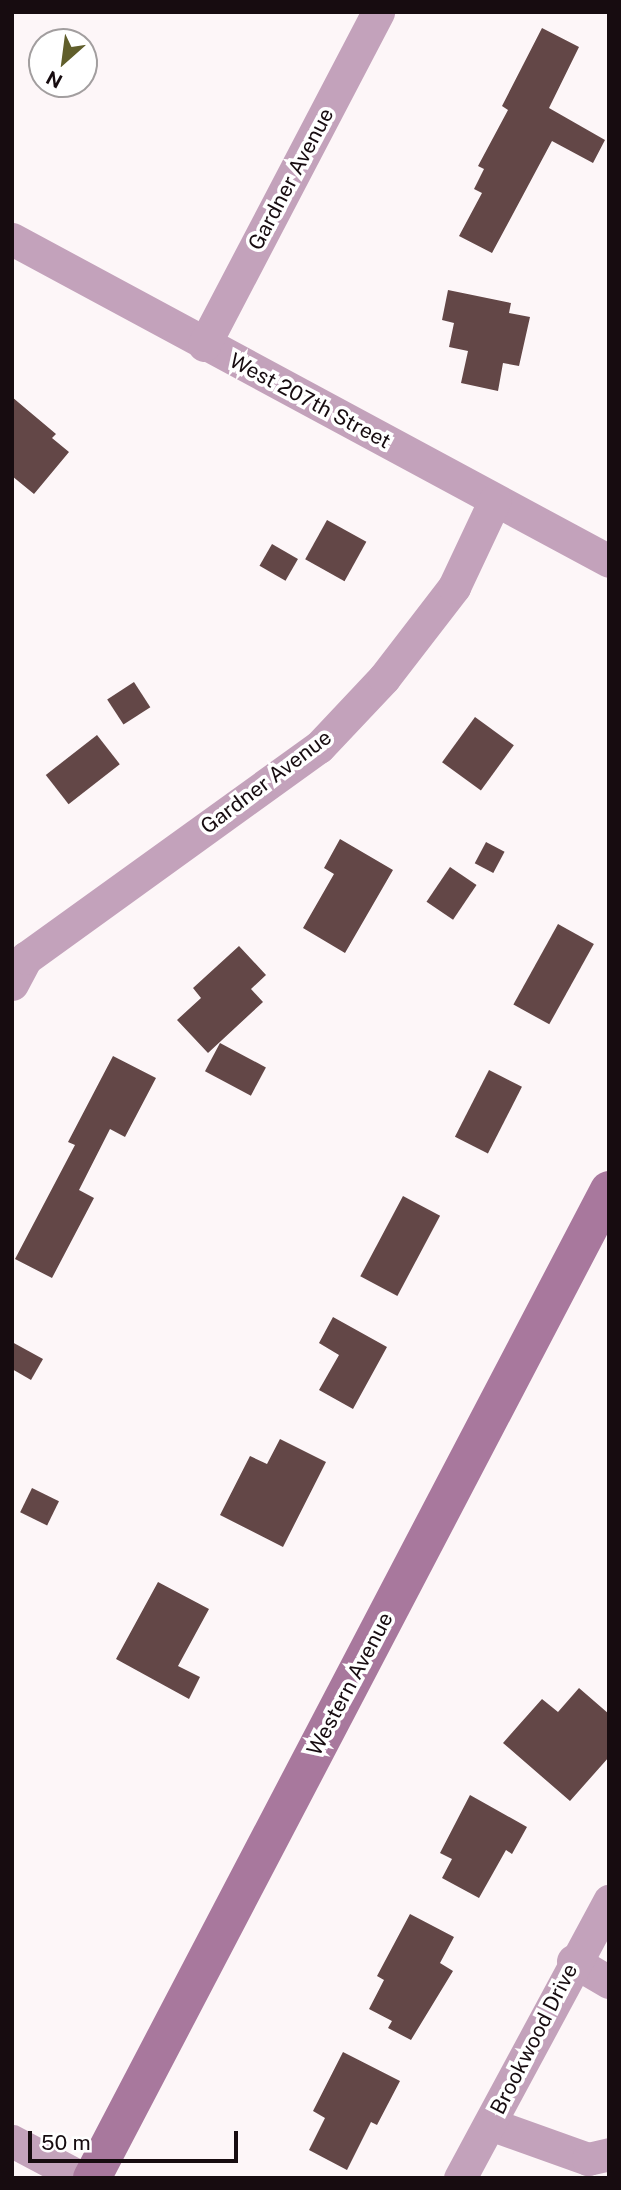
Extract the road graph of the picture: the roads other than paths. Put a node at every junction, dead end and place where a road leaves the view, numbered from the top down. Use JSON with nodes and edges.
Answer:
{"nodes":[{"id":1,"x":378,"y":12,"type":"edge"},
{"id":2,"x":12,"y":239,"type":"edge"},
{"id":3,"x":204,"y":345,"type":"junction"},
{"id":4,"x":495,"y":500,"type":"junction"},
{"id":5,"x":609,"y":561,"type":"edge"},
{"id":6,"x":17,"y":968,"type":"edge"},
{"id":7,"x":609,"y":1189,"type":"edge"},
{"id":8,"x":609,"y":1901,"type":"edge"},
{"id":9,"x":573,"y":1961,"type":"junction"},
{"id":10,"x":609,"y":1982,"type":"edge"},
{"id":11,"x":490,"y":2124,"type":"junction"},
{"id":12,"x":12,"y":2141,"type":"edge"},
{"id":13,"x":609,"y":2154,"type":"edge"},
{"id":14,"x":82,"y":2178,"type":"edge"},
{"id":15,"x":92,"y":2178,"type":"edge"},
{"id":16,"x":460,"y":2178,"type":"edge"}],
"edges":[{"from":1,"to":3,"type":"street","name":"Gardner Avenue"},
{"from":2,"to":3,"type":"street","name":"West 207th Street"},
{"from":3,"to":4,"type":"street","name":"West 207th Street"},
{"from":4,"to":5,"type":"street","name":"West 207th Street"},
{"from":4,"to":6,"type":"street","name":"Gardner Avenue"},
{"from":7,"to":15,"type":"main road","name":"Western Avenue"},
{"from":8,"to":9,"type":"street","name":"Brookwood Drive"},
{"from":9,"to":10,"type":"street"},
{"from":9,"to":11,"type":"street","name":"Brookwood Drive"},
{"from":11,"to":13,"type":"street"},
{"from":11,"to":16,"type":"street","name":"Brookwood Drive"},
{"from":12,"to":14,"type":"street"}]}
